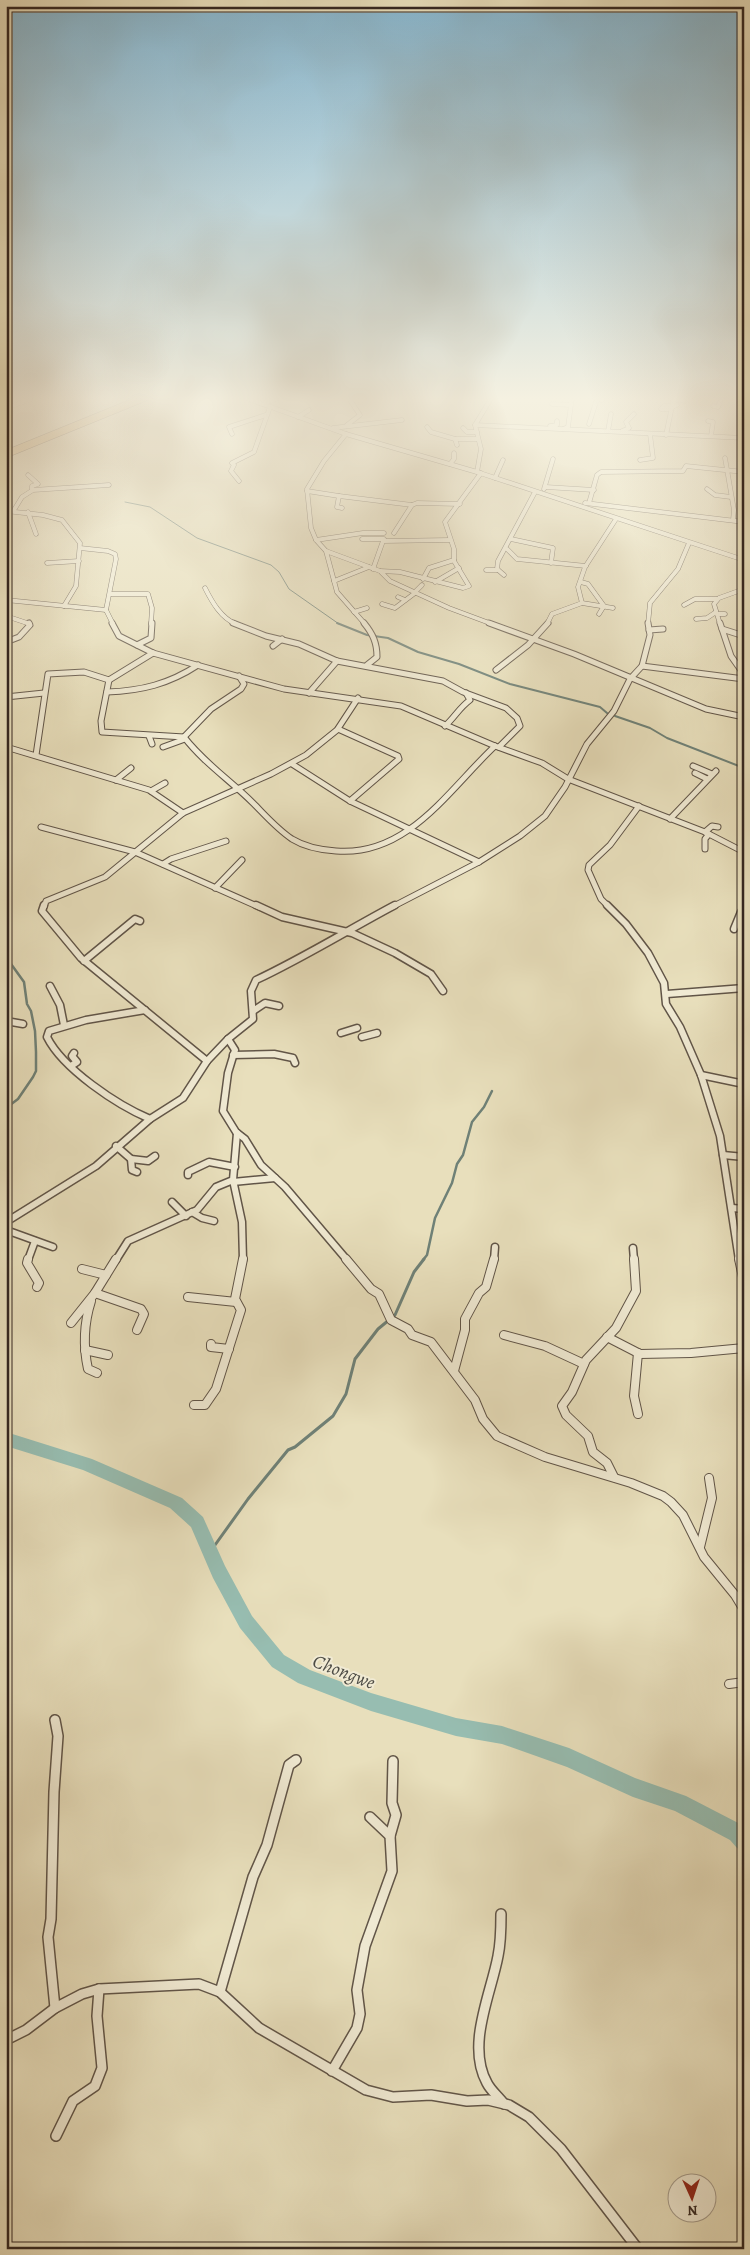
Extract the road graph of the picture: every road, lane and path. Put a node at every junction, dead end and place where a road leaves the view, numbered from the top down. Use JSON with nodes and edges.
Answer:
{"nodes":[{"id":1,"x":19,"y":502,"type":"edge"},
{"id":2,"x":308,"y":502,"type":"edge"},
{"id":3,"x":339,"y":502,"type":"edge"},
{"id":4,"x":390,"y":502,"type":"edge"},
{"id":5,"x":530,"y":502,"type":"edge"},
{"id":6,"x":732,"y":502,"type":"edge"},
{"id":7,"x":571,"y":503,"type":"joint"},
{"id":8,"x":589,"y":503,"type":"joint"},
{"id":9,"x":460,"y":504,"type":"joint"},
{"id":10,"x":412,"y":505,"type":"junction"},
{"id":11,"x":342,"y":508,"type":"dead end"},
{"id":12,"x":14,"y":510,"type":"junction"},
{"id":13,"x":6,"y":511,"type":"edge"},
{"id":14,"x":28,"y":512,"type":"junction"},
{"id":15,"x":616,"y":519,"type":"junction"},
{"id":16,"x":733,"y":520,"type":"junction"},
{"id":17,"x":744,"y":522,"type":"edge"},
{"id":18,"x":384,"y":533,"type":"junction"},
{"id":19,"x":394,"y":533,"type":"junction"},
{"id":20,"x":36,"y":534,"type":"dead end"},
{"id":21,"x":362,"y":539,"type":"dead end"},
{"id":22,"x":511,"y":539,"type":"junction"},
{"id":23,"x":316,"y":540,"type":"junction"},
{"id":24,"x":384,"y":540,"type":"junction"},
{"id":25,"x":395,"y":540,"type":"junction"},
{"id":26,"x":450,"y":540,"type":"junction"},
{"id":27,"x":689,"y":543,"type":"junction"},
{"id":28,"x":80,"y":548,"type":"junction"},
{"id":29,"x":507,"y":549,"type":"junction"},
{"id":30,"x":326,"y":551,"type":"junction"},
{"id":31,"x":454,"y":560,"type":"junction"},
{"id":32,"x":744,"y":560,"type":"edge"},
{"id":33,"x":79,"y":561,"type":"junction"},
{"id":34,"x":551,"y":562,"type":"junction"},
{"id":35,"x":47,"y":563,"type":"dead end"},
{"id":36,"x":586,"y":566,"type":"junction"},
{"id":37,"x":371,"y":568,"type":"junction"},
{"id":38,"x":459,"y":568,"type":"junction"},
{"id":39,"x":380,"y":570,"type":"junction"},
{"id":40,"x":486,"y":570,"type":"dead end"},
{"id":41,"x":498,"y":570,"type":"junction"},
{"id":42,"x":504,"y":575,"type":"dead end"},
{"id":43,"x":423,"y":579,"type":"junction"},
{"id":44,"x":334,"y":581,"type":"junction"},
{"id":45,"x":435,"y":582,"type":"junction"},
{"id":46,"x":580,"y":582,"type":"junction"},
{"id":47,"x":422,"y":586,"type":"dead end"},
{"id":48,"x":205,"y":588,"type":"dead end"},
{"id":49,"x":744,"y":589,"type":"edge"},
{"id":50,"x":110,"y":594,"type":"junction"},
{"id":51,"x":416,"y":594,"type":"junction"},
{"id":52,"x":398,"y":597,"type":"dead end"},
{"id":53,"x":413,"y":599,"type":"dead end"},
{"id":54,"x":710,"y":599,"type":"junction"},
{"id":55,"x":717,"y":599,"type":"junction"},
{"id":56,"x":6,"y":600,"type":"edge"},
{"id":57,"x":405,"y":600,"type":"junction"},
{"id":58,"x":582,"y":603,"type":"junction"},
{"id":59,"x":382,"y":604,"type":"dead end"},
{"id":60,"x":684,"y":604,"type":"dead end"},
{"id":61,"x":714,"y":605,"type":"junction"},
{"id":62,"x":64,"y":606,"type":"junction"},
{"id":63,"x":604,"y":606,"type":"junction"},
{"id":64,"x":367,"y":608,"type":"dead end"},
{"id":65,"x":613,"y":608,"type":"dead end"},
{"id":66,"x":106,"y":610,"type":"junction"},
{"id":67,"x":354,"y":612,"type":"junction"},
{"id":68,"x":716,"y":613,"type":"junction"},
{"id":69,"x":599,"y":614,"type":"dead end"},
{"id":70,"x":725,"y":614,"type":"dead end"},
{"id":71,"x":6,"y":616,"type":"edge"},
{"id":72,"x":708,"y":618,"type":"junction"},
{"id":73,"x":696,"y":620,"type":"dead end"},
{"id":74,"x":719,"y":622,"type":"junction"},
{"id":75,"x":722,"y":629,"type":"junction"},
{"id":76,"x":649,"y":630,"type":"junction"},
{"id":77,"x":663,"y":630,"type":"dead end"},
{"id":78,"x":744,"y":636,"type":"edge"},
{"id":79,"x":282,"y":639,"type":"junction"},
{"id":80,"x":535,"y":639,"type":"junction"},
{"id":81,"x":6,"y":642,"type":"edge"},
{"id":82,"x":137,"y":645,"type":"junction"},
{"id":83,"x":273,"y":646,"type":"dead end"},
{"id":84,"x":153,"y":652,"type":"junction"},
{"id":85,"x":338,"y":661,"type":"junction"},
{"id":86,"x":198,"y":665,"type":"junction"},
{"id":87,"x":367,"y":665,"type":"junction"},
{"id":88,"x":642,"y":666,"type":"junction"},
{"id":89,"x":496,"y":670,"type":"dead end"},
{"id":90,"x":239,"y":676,"type":"junction"},
{"id":91,"x":630,"y":679,"type":"junction"},
{"id":92,"x":743,"y":679,"type":"edge"},
{"id":93,"x":108,"y":680,"type":"junction"},
{"id":94,"x":107,"y":692,"type":"junction"},
{"id":95,"x":466,"y":692,"type":"junction"},
{"id":96,"x":44,"y":693,"type":"junction"},
{"id":97,"x":310,"y":693,"type":"junction"},
{"id":98,"x":6,"y":697,"type":"edge"},
{"id":99,"x":358,"y":698,"type":"junction"},
{"id":100,"x":744,"y":717,"type":"edge"},
{"id":101,"x":445,"y":726,"type":"junction"},
{"id":102,"x":338,"y":729,"type":"junction"},
{"id":103,"x":149,"y":736,"type":"junction"},
{"id":104,"x":184,"y":738,"type":"junction"},
{"id":105,"x":152,"y":744,"type":"dead end"},
{"id":106,"x":6,"y":746,"type":"edge"},
{"id":107,"x":497,"y":747,"type":"junction"},
{"id":108,"x":163,"y":748,"type":"dead end"},
{"id":109,"x":36,"y":755,"type":"junction"},
{"id":110,"x":292,"y":764,"type":"junction"},
{"id":111,"x":693,"y":766,"type":"dead end"},
{"id":112,"x":131,"y":768,"type":"dead end"},
{"id":113,"x":695,"y":773,"type":"dead end"},
{"id":114,"x":568,"y":779,"type":"junction"},
{"id":115,"x":707,"y":779,"type":"junction"},
{"id":116,"x":116,"y":780,"type":"junction"},
{"id":117,"x":165,"y":783,"type":"dead end"},
{"id":118,"x":237,"y":788,"type":"junction"},
{"id":119,"x":151,"y":792,"type":"junction"},
{"id":120,"x":350,"y":801,"type":"junction"},
{"id":121,"x":639,"y":806,"type":"junction"},
{"id":122,"x":183,"y":813,"type":"junction"},
{"id":123,"x":670,"y":819,"type":"junction"},
{"id":124,"x":41,"y":827,"type":"dead end"},
{"id":125,"x":718,"y":827,"type":"dead end"},
{"id":126,"x":409,"y":828,"type":"junction"},
{"id":127,"x":707,"y":833,"type":"junction"},
{"id":128,"x":226,"y":841,"type":"dead end"},
{"id":129,"x":705,"y":849,"type":"dead end"},
{"id":130,"x":743,"y":851,"type":"edge"},
{"id":131,"x":135,"y":852,"type":"junction"},
{"id":132,"x":242,"y":860,"type":"dead end"},
{"id":133,"x":479,"y":862,"type":"junction"},
{"id":134,"x":163,"y":864,"type":"junction"},
{"id":135,"x":215,"y":888,"type":"junction"},
{"id":136,"x":741,"y":912,"type":"dead end"},
{"id":137,"x":140,"y":921,"type":"dead end"},
{"id":138,"x":734,"y":929,"type":"dead end"},
{"id":139,"x":343,"y":932,"type":"junction"},
{"id":140,"x":84,"y":961,"type":"junction"},
{"id":141,"x":50,"y":986,"type":"dead end"},
{"id":142,"x":744,"y":988,"type":"edge"},
{"id":143,"x":443,"y":991,"type":"dead end"},
{"id":144,"x":666,"y":994,"type":"junction"},
{"id":145,"x":279,"y":1006,"type":"dead end"},
{"id":146,"x":145,"y":1010,"type":"junction"},
{"id":147,"x":253,"y":1011,"type":"junction"},
{"id":148,"x":6,"y":1021,"type":"edge"},
{"id":149,"x":23,"y":1024,"type":"dead end"},
{"id":150,"x":64,"y":1026,"type":"junction"},
{"id":151,"x":357,"y":1028,"type":"dead end"},
{"id":152,"x":341,"y":1033,"type":"dead end"},
{"id":153,"x":377,"y":1033,"type":"dead end"},
{"id":154,"x":362,"y":1037,"type":"dead end"},
{"id":155,"x":228,"y":1039,"type":"junction"},
{"id":156,"x":74,"y":1054,"type":"dead end"},
{"id":157,"x":233,"y":1055,"type":"junction"},
{"id":158,"x":207,"y":1061,"type":"junction"},
{"id":159,"x":295,"y":1063,"type":"dead end"},
{"id":160,"x":71,"y":1066,"type":"junction"},
{"id":161,"x":702,"y":1075,"type":"junction"},
{"id":162,"x":744,"y":1084,"type":"edge"},
{"id":163,"x":150,"y":1119,"type":"junction"},
{"id":164,"x":236,"y":1132,"type":"junction"},
{"id":165,"x":116,"y":1146,"type":"junction"},
{"id":166,"x":723,"y":1155,"type":"junction"},
{"id":167,"x":155,"y":1156,"type":"dead end"},
{"id":168,"x":744,"y":1158,"type":"edge"},
{"id":169,"x":131,"y":1159,"type":"junction"},
{"id":170,"x":235,"y":1167,"type":"junction"},
{"id":171,"x":137,"y":1172,"type":"dead end"},
{"id":172,"x":188,"y":1175,"type":"dead end"},
{"id":173,"x":274,"y":1178,"type":"junction"},
{"id":174,"x":233,"y":1181,"type":"junction"},
{"id":175,"x":172,"y":1202,"type":"dead end"},
{"id":176,"x":732,"y":1208,"type":"junction"},
{"id":177,"x":743,"y":1209,"type":"edge"},
{"id":178,"x":189,"y":1214,"type":"junction"},
{"id":179,"x":214,"y":1221,"type":"dead end"},
{"id":180,"x":6,"y":1222,"type":"edge"},
{"id":181,"x":6,"y":1230,"type":"edge"},
{"id":182,"x":35,"y":1241,"type":"junction"},
{"id":183,"x":53,"y":1247,"type":"dead end"},
{"id":184,"x":495,"y":1247,"type":"dead end"},
{"id":185,"x":634,"y":1248,"type":"dead end"},
{"id":186,"x":82,"y":1269,"type":"dead end"},
{"id":187,"x":106,"y":1275,"type":"junction"},
{"id":188,"x":744,"y":1282,"type":"edge"},
{"id":189,"x":37,"y":1287,"type":"dead end"},
{"id":190,"x":94,"y":1294,"type":"junction"},
{"id":191,"x":188,"y":1297,"type":"dead end"},
{"id":192,"x":236,"y":1302,"type":"junction"},
{"id":193,"x":71,"y":1323,"type":"dead end"},
{"id":194,"x":137,"y":1330,"type":"dead end"},
{"id":195,"x":504,"y":1335,"type":"dead end"},
{"id":196,"x":607,"y":1337,"type":"junction"},
{"id":197,"x":211,"y":1344,"type":"dead end"},
{"id":198,"x":744,"y":1348,"type":"edge"},
{"id":199,"x":228,"y":1349,"type":"junction"},
{"id":200,"x":86,"y":1350,"type":"junction"},
{"id":201,"x":638,"y":1353,"type":"junction"},
{"id":202,"x":108,"y":1355,"type":"dead end"},
{"id":203,"x":584,"y":1364,"type":"junction"},
{"id":204,"x":454,"y":1371,"type":"junction"},
{"id":205,"x":97,"y":1373,"type":"dead end"},
{"id":206,"x":194,"y":1405,"type":"dead end"},
{"id":207,"x":638,"y":1414,"type":"dead end"},
{"id":208,"x":614,"y":1477,"type":"junction"},
{"id":209,"x":709,"y":1478,"type":"dead end"},
{"id":210,"x":700,"y":1547,"type":"junction"},
{"id":211,"x":744,"y":1610,"type":"edge"},
{"id":212,"x":744,"y":1682,"type":"edge"},
{"id":213,"x":729,"y":1684,"type":"dead end"},
{"id":214,"x":55,"y":1720,"type":"dead end"},
{"id":215,"x":296,"y":1760,"type":"dead end"},
{"id":216,"x":393,"y":1760,"type":"dead end"},
{"id":217,"x":370,"y":1817,"type":"dead end"},
{"id":218,"x":390,"y":1836,"type":"junction"},
{"id":219,"x":501,"y":1914,"type":"dead end"},
{"id":220,"x":99,"y":1989,"type":"junction"},
{"id":221,"x":220,"y":1992,"type":"junction"},
{"id":222,"x":54,"y":2008,"type":"junction"},
{"id":223,"x":6,"y":2040,"type":"edge"},
{"id":224,"x":332,"y":2071,"type":"junction"},
{"id":225,"x":504,"y":2104,"type":"junction"},
{"id":226,"x":56,"y":2136,"type":"dead end"},
{"id":227,"x":638,"y":2249,"type":"edge"}],
"edges":[{"from":1,"to":12,"type":"street"},
{"from":2,"to":23,"type":"street"},
{"from":3,"to":11,"type":"street"},
{"from":4,"to":10,"type":"street"},
{"from":5,"to":22,"type":"street"},
{"from":6,"to":16,"type":"street"},
{"from":7,"to":8,"type":"street"},
{"from":7,"to":15,"type":"street"},
{"from":8,"to":16,"type":"street"},
{"from":9,"to":10,"type":"street"},
{"from":9,"to":26,"type":"street"},
{"from":10,"to":19,"type":"street"},
{"from":12,"to":13,"type":"street"},
{"from":12,"to":14,"type":"street"},
{"from":14,"to":20,"type":"street"},
{"from":14,"to":28,"type":"street"},
{"from":15,"to":27,"type":"street"},
{"from":15,"to":36,"type":"street"},
{"from":16,"to":17,"type":"street"},
{"from":18,"to":19,"type":"street"},
{"from":18,"to":23,"type":"street"},
{"from":18,"to":24,"type":"street"},
{"from":19,"to":25,"type":"street"},
{"from":21,"to":24,"type":"street"},
{"from":22,"to":29,"type":"street"},
{"from":22,"to":34,"type":"street"},
{"from":23,"to":30,"type":"street"},
{"from":24,"to":25,"type":"street"},
{"from":24,"to":37,"type":"street"},
{"from":25,"to":26,"type":"street"},
{"from":26,"to":31,"type":"street"},
{"from":27,"to":32,"type":"street"},
{"from":27,"to":76,"type":"street"},
{"from":28,"to":33,"type":"street"},
{"from":28,"to":50,"type":"street"},
{"from":29,"to":34,"type":"street"},
{"from":29,"to":41,"type":"street"},
{"from":30,"to":37,"type":"street"},
{"from":30,"to":44,"type":"street"},
{"from":31,"to":38,"type":"street"},
{"from":31,"to":43,"type":"street"},
{"from":33,"to":35,"type":"street"},
{"from":33,"to":62,"type":"street"},
{"from":34,"to":36,"type":"street"},
{"from":36,"to":46,"type":"street"},
{"from":37,"to":39,"type":"street"},
{"from":37,"to":44,"type":"street"},
{"from":38,"to":45,"type":"street"},
{"from":38,"to":45,"type":"street"},
{"from":39,"to":43,"type":"street"},
{"from":39,"to":51,"type":"street"},
{"from":40,"to":41,"type":"street"},
{"from":41,"to":42,"type":"street"},
{"from":43,"to":45,"type":"street"},
{"from":44,"to":67,"type":"street"},
{"from":46,"to":58,"type":"street"},
{"from":46,"to":63,"type":"street"},
{"from":47,"to":51,"type":"street"},
{"from":48,"to":79,"type":"street"},
{"from":49,"to":55,"type":"street"},
{"from":50,"to":66,"type":"street"},
{"from":50,"to":82,"type":"street"},
{"from":51,"to":53,"type":"street"},
{"from":51,"to":57,"type":"street"},
{"from":51,"to":80,"type":"street"},
{"from":52,"to":57,"type":"street"},
{"from":54,"to":55,"type":"street"},
{"from":54,"to":60,"type":"street"},
{"from":54,"to":61,"type":"street"},
{"from":55,"to":61,"type":"street"},
{"from":56,"to":62,"type":"street"},
{"from":57,"to":59,"type":"street"},
{"from":58,"to":63,"type":"street"},
{"from":58,"to":80,"type":"street"},
{"from":61,"to":68,"type":"street"},
{"from":62,"to":66,"type":"street"},
{"from":63,"to":65,"type":"street"},
{"from":63,"to":69,"type":"street"},
{"from":64,"to":67,"type":"street"},
{"from":66,"to":82,"type":"street"},
{"from":67,"to":87,"type":"street"},
{"from":68,"to":70,"type":"street"},
{"from":68,"to":72,"type":"street"},
{"from":68,"to":74,"type":"street"},
{"from":71,"to":81,"type":"street"},
{"from":72,"to":73,"type":"street"},
{"from":72,"to":74,"type":"street"},
{"from":74,"to":75,"type":"street"},
{"from":75,"to":78,"type":"street"},
{"from":75,"to":92,"type":"street"},
{"from":76,"to":77,"type":"street"},
{"from":76,"to":88,"type":"street"},
{"from":79,"to":83,"type":"street"},
{"from":79,"to":85,"type":"street"},
{"from":80,"to":89,"type":"street"},
{"from":80,"to":91,"type":"street"},
{"from":82,"to":84,"type":"street"},
{"from":84,"to":86,"type":"street"},
{"from":84,"to":93,"type":"street"},
{"from":85,"to":87,"type":"street"},
{"from":85,"to":97,"type":"street"},
{"from":86,"to":90,"type":"street"},
{"from":86,"to":94,"type":"street"},
{"from":87,"to":95,"type":"street"},
{"from":88,"to":91,"type":"street"},
{"from":88,"to":92,"type":"street"},
{"from":90,"to":97,"type":"street"},
{"from":90,"to":104,"type":"street"},
{"from":91,"to":100,"type":"street"},
{"from":91,"to":114,"type":"street"},
{"from":93,"to":94,"type":"street"},
{"from":93,"to":96,"type":"street"},
{"from":94,"to":103,"type":"street"},
{"from":95,"to":101,"type":"street"},
{"from":95,"to":107,"type":"street"},
{"from":96,"to":98,"type":"street"},
{"from":96,"to":109,"type":"street"},
{"from":97,"to":99,"type":"street"},
{"from":99,"to":101,"type":"street"},
{"from":99,"to":102,"type":"street"},
{"from":101,"to":107,"type":"street"},
{"from":102,"to":110,"type":"street"},
{"from":102,"to":120,"type":"street"},
{"from":103,"to":104,"type":"street"},
{"from":103,"to":105,"type":"street"},
{"from":104,"to":108,"type":"street"},
{"from":104,"to":118,"type":"street"},
{"from":106,"to":109,"type":"street"},
{"from":107,"to":114,"type":"street"},
{"from":107,"to":126,"type":"street"},
{"from":109,"to":116,"type":"street"},
{"from":110,"to":118,"type":"street"},
{"from":110,"to":120,"type":"street"},
{"from":111,"to":115,"type":"street"},
{"from":112,"to":116,"type":"street"},
{"from":113,"to":115,"type":"street"},
{"from":114,"to":121,"type":"street"},
{"from":114,"to":133,"type":"street"},
{"from":115,"to":123,"type":"street"},
{"from":116,"to":119,"type":"street"},
{"from":117,"to":119,"type":"street"},
{"from":118,"to":122,"type":"street"},
{"from":118,"to":126,"type":"street"},
{"from":119,"to":122,"type":"street"},
{"from":120,"to":126,"type":"street"},
{"from":121,"to":123,"type":"street"},
{"from":121,"to":144,"type":"street"},
{"from":122,"to":131,"type":"street"},
{"from":123,"to":127,"type":"street"},
{"from":124,"to":131,"type":"street"},
{"from":125,"to":127,"type":"street"},
{"from":126,"to":133,"type":"street"},
{"from":127,"to":129,"type":"street"},
{"from":127,"to":130,"type":"street"},
{"from":128,"to":134,"type":"street"},
{"from":131,"to":134,"type":"street"},
{"from":131,"to":140,"type":"street"},
{"from":132,"to":135,"type":"street"},
{"from":133,"to":139,"type":"street"},
{"from":134,"to":135,"type":"street"},
{"from":135,"to":139,"type":"street"},
{"from":136,"to":138,"type":"street"},
{"from":137,"to":140,"type":"street"},
{"from":139,"to":143,"type":"street"},
{"from":139,"to":147,"type":"street"},
{"from":140,"to":146,"type":"street"},
{"from":141,"to":150,"type":"street"},
{"from":142,"to":144,"type":"street"},
{"from":144,"to":161,"type":"street"},
{"from":145,"to":147,"type":"street"},
{"from":146,"to":150,"type":"street"},
{"from":146,"to":158,"type":"street"},
{"from":147,"to":155,"type":"street"},
{"from":148,"to":149,"type":"street"},
{"from":150,"to":160,"type":"street"},
{"from":151,"to":152,"type":"street"},
{"from":153,"to":154,"type":"street"},
{"from":155,"to":157,"type":"street"},
{"from":155,"to":158,"type":"street"},
{"from":156,"to":160,"type":"street"},
{"from":157,"to":159,"type":"street"},
{"from":157,"to":164,"type":"street"},
{"from":158,"to":163,"type":"street"},
{"from":160,"to":163,"type":"street"},
{"from":161,"to":162,"type":"street"},
{"from":161,"to":166,"type":"street"},
{"from":163,"to":165,"type":"street"},
{"from":164,"to":170,"type":"street"},
{"from":164,"to":173,"type":"street"},
{"from":165,"to":169,"type":"street"},
{"from":165,"to":180,"type":"street"},
{"from":166,"to":168,"type":"street"},
{"from":166,"to":176,"type":"street"},
{"from":167,"to":169,"type":"street"},
{"from":169,"to":171,"type":"street"},
{"from":170,"to":172,"type":"street"},
{"from":170,"to":174,"type":"street"},
{"from":173,"to":174,"type":"street"},
{"from":173,"to":204,"type":"street"},
{"from":174,"to":178,"type":"street"},
{"from":174,"to":192,"type":"street"},
{"from":175,"to":178,"type":"street"},
{"from":176,"to":177,"type":"street"},
{"from":176,"to":188,"type":"street"},
{"from":178,"to":179,"type":"street"},
{"from":178,"to":187,"type":"street"},
{"from":181,"to":182,"type":"street"},
{"from":182,"to":183,"type":"street"},
{"from":182,"to":189,"type":"street"},
{"from":184,"to":204,"type":"street"},
{"from":185,"to":196,"type":"street"},
{"from":186,"to":187,"type":"street"},
{"from":187,"to":190,"type":"street"},
{"from":190,"to":193,"type":"street"},
{"from":190,"to":194,"type":"street"},
{"from":190,"to":200,"type":"street"},
{"from":191,"to":192,"type":"street"},
{"from":192,"to":199,"type":"street"},
{"from":195,"to":203,"type":"street"},
{"from":196,"to":201,"type":"street"},
{"from":196,"to":203,"type":"street"},
{"from":197,"to":199,"type":"street"},
{"from":198,"to":201,"type":"street"},
{"from":199,"to":206,"type":"street"},
{"from":200,"to":202,"type":"street"},
{"from":200,"to":205,"type":"street"},
{"from":201,"to":207,"type":"street"},
{"from":203,"to":208,"type":"street"},
{"from":204,"to":208,"type":"street"},
{"from":208,"to":210,"type":"street"},
{"from":209,"to":210,"type":"street"},
{"from":210,"to":211,"type":"street"},
{"from":212,"to":213,"type":"street"},
{"from":214,"to":222,"type":"street"},
{"from":215,"to":221,"type":"street"},
{"from":216,"to":218,"type":"street"},
{"from":217,"to":218,"type":"street"},
{"from":218,"to":224,"type":"street"},
{"from":219,"to":225,"type":"street"},
{"from":220,"to":221,"type":"street"},
{"from":220,"to":222,"type":"street"},
{"from":220,"to":226,"type":"street"},
{"from":221,"to":224,"type":"street"},
{"from":222,"to":223,"type":"street"},
{"from":224,"to":225,"type":"street"},
{"from":225,"to":227,"type":"street"}]}
